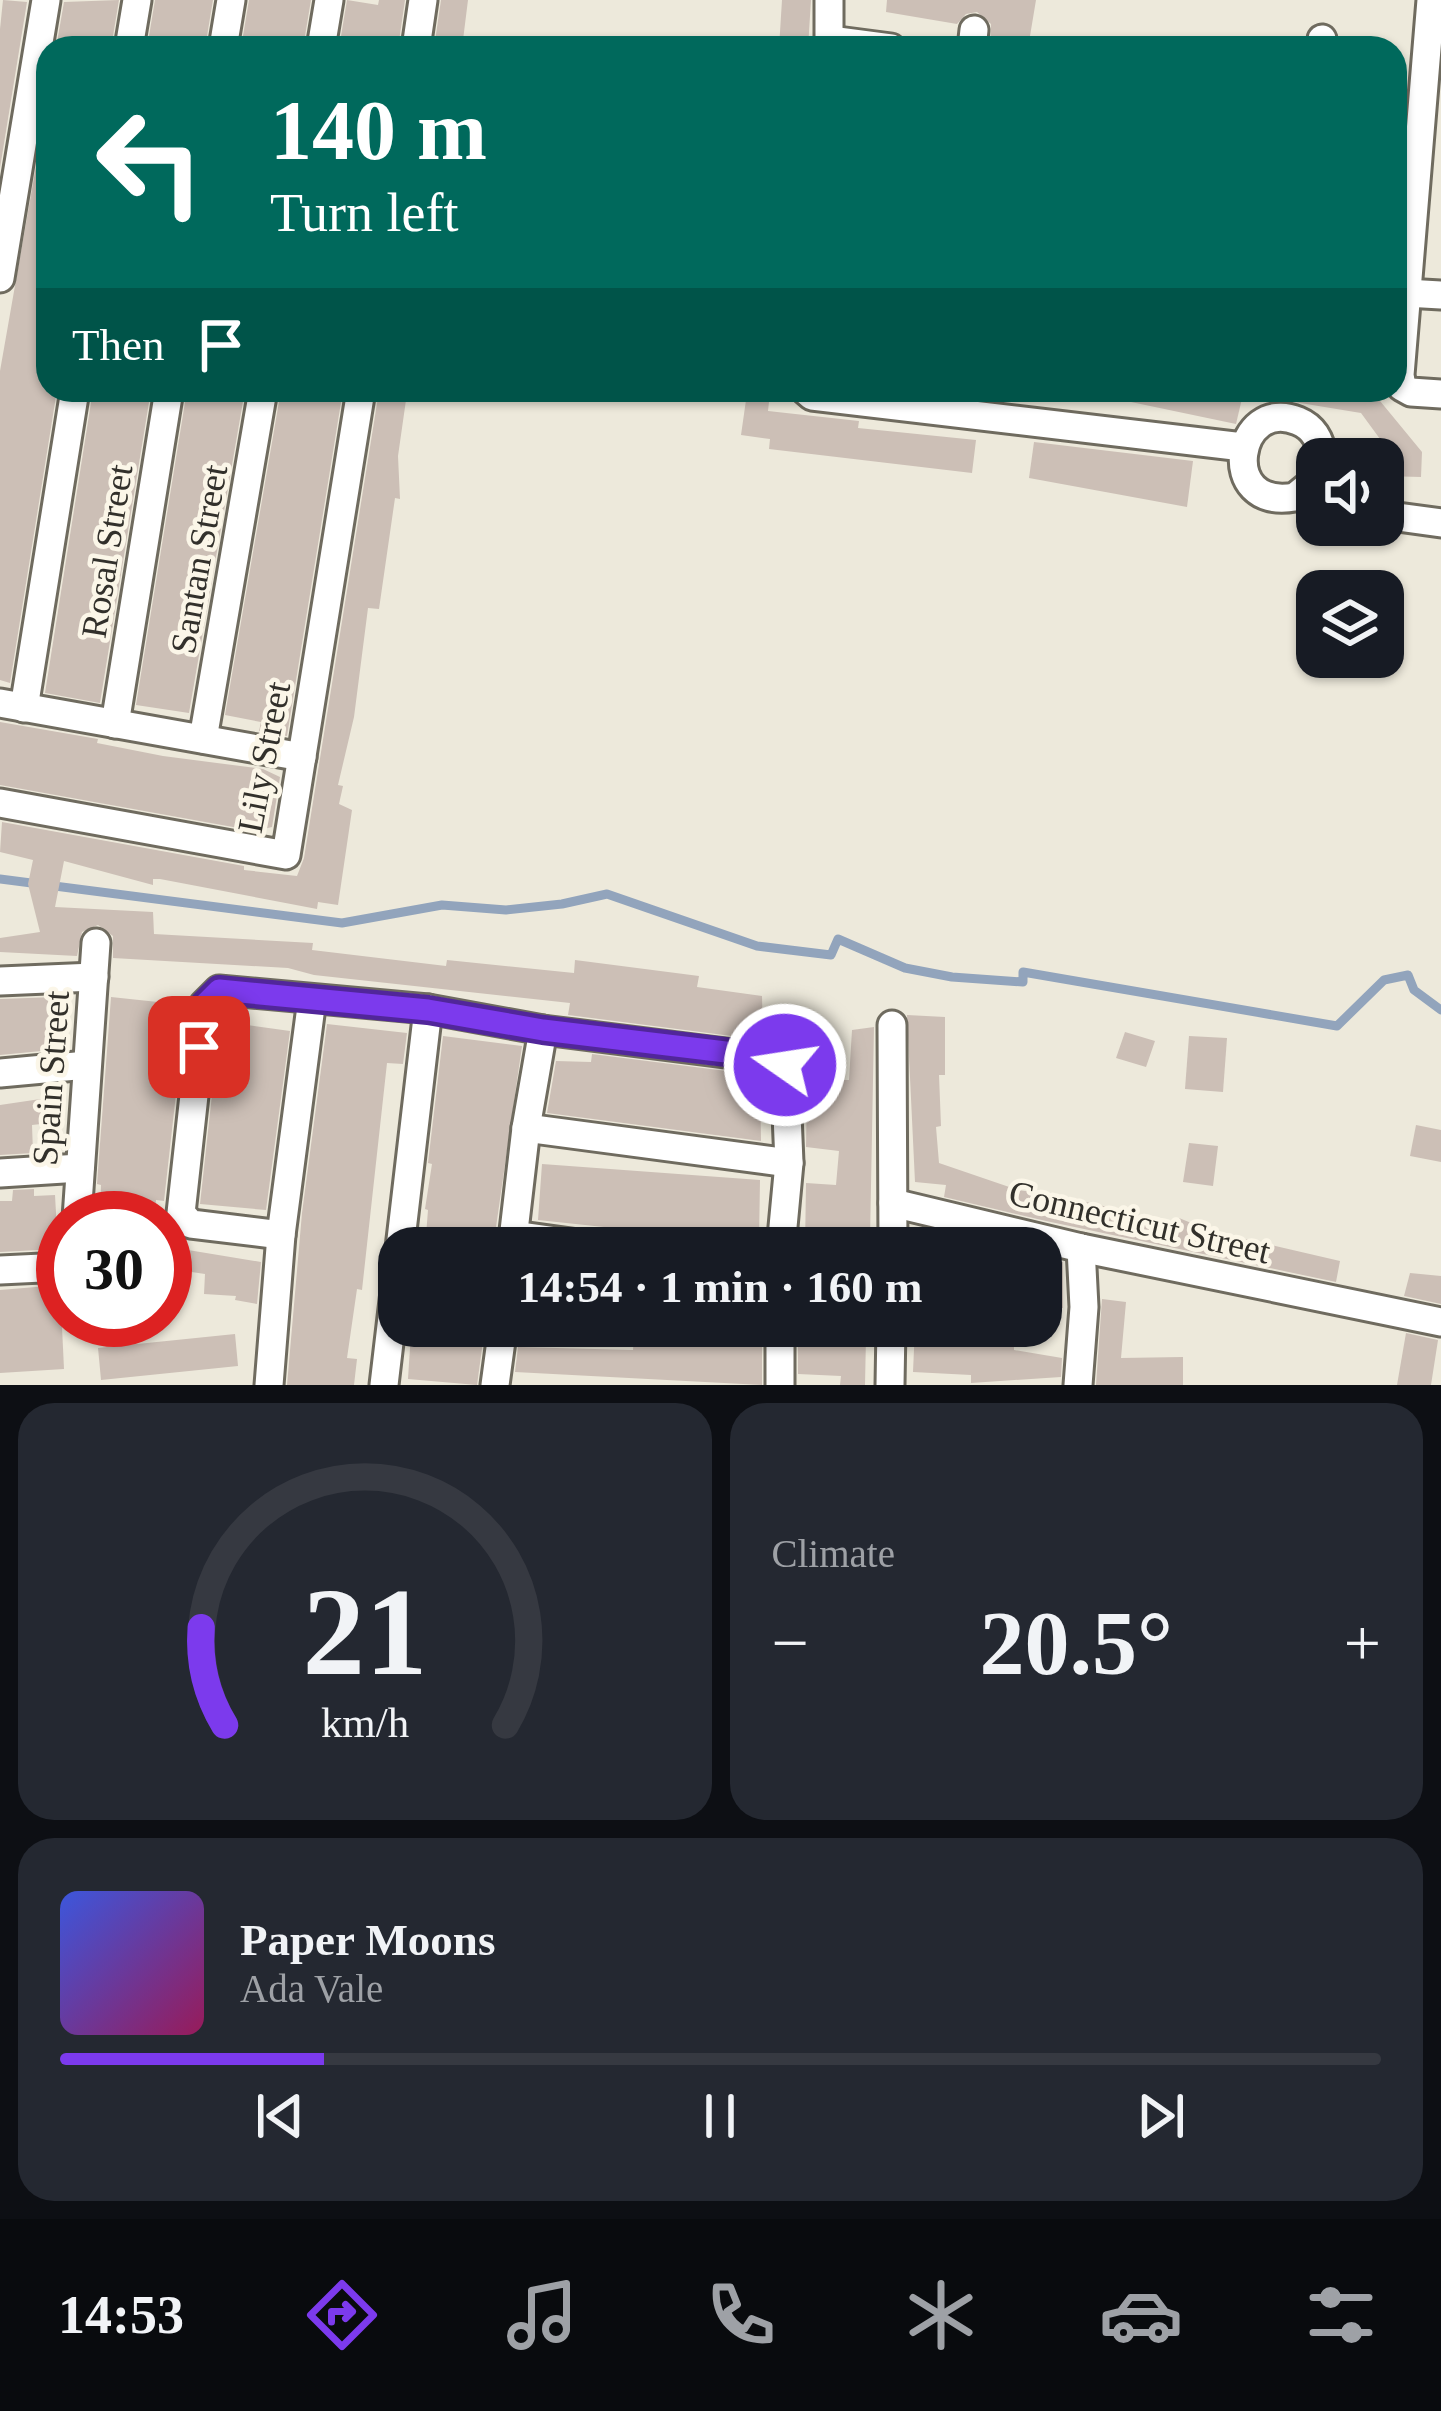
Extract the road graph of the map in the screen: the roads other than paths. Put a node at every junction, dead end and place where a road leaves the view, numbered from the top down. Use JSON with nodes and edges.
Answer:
{"nodes":[{"id":1,"x":46,"y":0,"type":"edge"},
{"id":2,"x":137,"y":0,"type":"edge"},
{"id":3,"x":231,"y":0,"type":"edge"},
{"id":4,"x":329,"y":0,"type":"edge"},
{"id":5,"x":424,"y":0,"type":"edge"},
{"id":6,"x":830,"y":0,"type":"edge"},
{"id":7,"x":1431,"y":0,"type":"edge"},
{"id":8,"x":40,"y":36,"type":"edge"},
{"id":9,"x":131,"y":36,"type":"edge"},
{"id":10,"x":225,"y":36,"type":"edge"},
{"id":11,"x":323,"y":36,"type":"edge"},
{"id":12,"x":418,"y":36,"type":"edge"},
{"id":13,"x":830,"y":36,"type":"edge"},
{"id":14,"x":36,"y":60,"type":"edge"},
{"id":15,"x":0,"y":278,"type":"edge"},
{"id":16,"x":1407,"y":280,"type":"edge"},
{"id":17,"x":1407,"y":292,"type":"edge"},
{"id":18,"x":1441,"y":295,"type":"edge"},
{"id":19,"x":1407,"y":390,"type":"edge"},
{"id":20,"x":1441,"y":394,"type":"edge"},
{"id":21,"x":73,"y":402,"type":"edge"},
{"id":22,"x":167,"y":402,"type":"edge"},
{"id":23,"x":261,"y":402,"type":"edge"},
{"id":24,"x":359,"y":402,"type":"edge"},
{"id":25,"x":955,"y":402,"type":"edge"},
{"id":26,"x":1281,"y":404,"type":"edge"},
{"id":27,"x":1315,"y":438,"type":"edge"},
{"id":28,"x":1244,"y":447,"type":"junction"},
{"id":29,"x":1296,"y":496,"type":"edge"},
{"id":30,"x":1404,"y":518,"type":"edge"},
{"id":31,"x":1441,"y":523,"type":"edge"},
{"id":32,"x":12,"y":706,"type":"edge"},
{"id":33,"x":116,"y":724,"type":"junction"},
{"id":34,"x":203,"y":739,"type":"junction"},
{"id":35,"x":302,"y":757,"type":"junction"},
{"id":36,"x":0,"y":803,"type":"edge"},
{"id":37,"x":96,"y":943,"type":"dead end"},
{"id":38,"x":94,"y":976,"type":"junction"},
{"id":39,"x":0,"y":981,"type":"edge"},
{"id":40,"x":312,"y":999,"type":"junction"},
{"id":41,"x":428,"y":1010,"type":"junction"},
{"id":42,"x":892,"y":1025,"type":"dead end"},
{"id":43,"x":543,"y":1030,"type":"junction"},
{"id":44,"x":87,"y":1065,"type":"junction"},
{"id":45,"x":0,"y":1072,"type":"edge"},
{"id":46,"x":526,"y":1129,"type":"junction"},
{"id":47,"x":789,"y":1162,"type":"junction"},
{"id":48,"x":80,"y":1168,"type":"junction"},
{"id":49,"x":0,"y":1173,"type":"edge"},
{"id":50,"x":79,"y":1191,"type":"edge"},
{"id":51,"x":893,"y":1203,"type":"junction"},
{"id":52,"x":402,"y":1227,"type":"edge"},
{"id":53,"x":515,"y":1227,"type":"edge"},
{"id":54,"x":783,"y":1227,"type":"edge"},
{"id":55,"x":893,"y":1227,"type":"edge"},
{"id":56,"x":961,"y":1227,"type":"edge"},
{"id":57,"x":281,"y":1235,"type":"junction"},
{"id":58,"x":1062,"y":1245,"type":"edge"},
{"id":59,"x":1081,"y":1248,"type":"junction"},
{"id":60,"x":36,"y":1268,"type":"edge"},
{"id":61,"x":0,"y":1270,"type":"edge"},
{"id":62,"x":1441,"y":1322,"type":"edge"},
{"id":63,"x":388,"y":1347,"type":"edge"},
{"id":64,"x":502,"y":1347,"type":"edge"},
{"id":65,"x":780,"y":1347,"type":"edge"},
{"id":66,"x":891,"y":1347,"type":"edge"},
{"id":67,"x":502,"y":1384,"type":"edge"},
{"id":68,"x":260,"y":1385,"type":"edge"},
{"id":69,"x":269,"y":1385,"type":"edge"},
{"id":70,"x":384,"y":1385,"type":"edge"},
{"id":71,"x":780,"y":1385,"type":"edge"},
{"id":72,"x":890,"y":1385,"type":"edge"},
{"id":73,"x":1078,"y":1385,"type":"edge"}],
"edges":[{"from":1,"to":8,"type":"street"},
{"from":2,"to":9,"type":"street"},
{"from":3,"to":10,"type":"street"},
{"from":4,"to":11,"type":"street"},
{"from":5,"to":12,"type":"street"},
{"from":6,"to":13,"type":"street"},
{"from":7,"to":16,"type":"street"},
{"from":14,"to":15,"type":"street"},
{"from":17,"to":18,"type":"street"},
{"from":19,"to":20,"type":"street"},
{"from":21,"to":32,"type":"street"},
{"from":22,"to":33,"type":"street","name":"Rosal Street"},
{"from":23,"to":34,"type":"street","name":"Santan Street"},
{"from":24,"to":35,"type":"street","name":"Lily Street"},
{"from":25,"to":28,"type":"street"},
{"from":26,"to":27,"type":"street"},
{"from":26,"to":28,"type":"street"},
{"from":28,"to":29,"type":"street"},
{"from":30,"to":31,"type":"street"},
{"from":32,"to":33,"type":"street"},
{"from":33,"to":34,"type":"street"},
{"from":34,"to":35,"type":"street"},
{"from":35,"to":36,"type":"street","name":"Lily Street"},
{"from":37,"to":38,"type":"street","name":"Spain Street"},
{"from":38,"to":39,"type":"street"},
{"from":38,"to":44,"type":"street","name":"Spain Street"},
{"from":40,"to":41,"type":"street"},
{"from":40,"to":57,"type":"street"},
{"from":40,"to":57,"type":"street"},
{"from":41,"to":43,"type":"street"},
{"from":41,"to":52,"type":"street"},
{"from":42,"to":51,"type":"street"},
{"from":43,"to":46,"type":"street"},
{"from":43,"to":47,"type":"street"},
{"from":44,"to":45,"type":"street"},
{"from":44,"to":48,"type":"street","name":"Spain Street"},
{"from":46,"to":47,"type":"street"},
{"from":46,"to":53,"type":"street"},
{"from":47,"to":54,"type":"street"},
{"from":48,"to":49,"type":"street"},
{"from":48,"to":50,"type":"street","name":"Spain Street"},
{"from":51,"to":55,"type":"street"},
{"from":51,"to":56,"type":"street","name":"Connecticut Street"},
{"from":57,"to":69,"type":"street"},
{"from":58,"to":59,"type":"street","name":"Connecticut Street"},
{"from":59,"to":62,"type":"street","name":"Connecticut Street"},
{"from":59,"to":73,"type":"street"},
{"from":60,"to":61,"type":"street"},
{"from":63,"to":70,"type":"street"},
{"from":64,"to":67,"type":"street"},
{"from":65,"to":71,"type":"street"},
{"from":66,"to":72,"type":"street"},
{"from":68,"to":69,"type":"street"}]}
